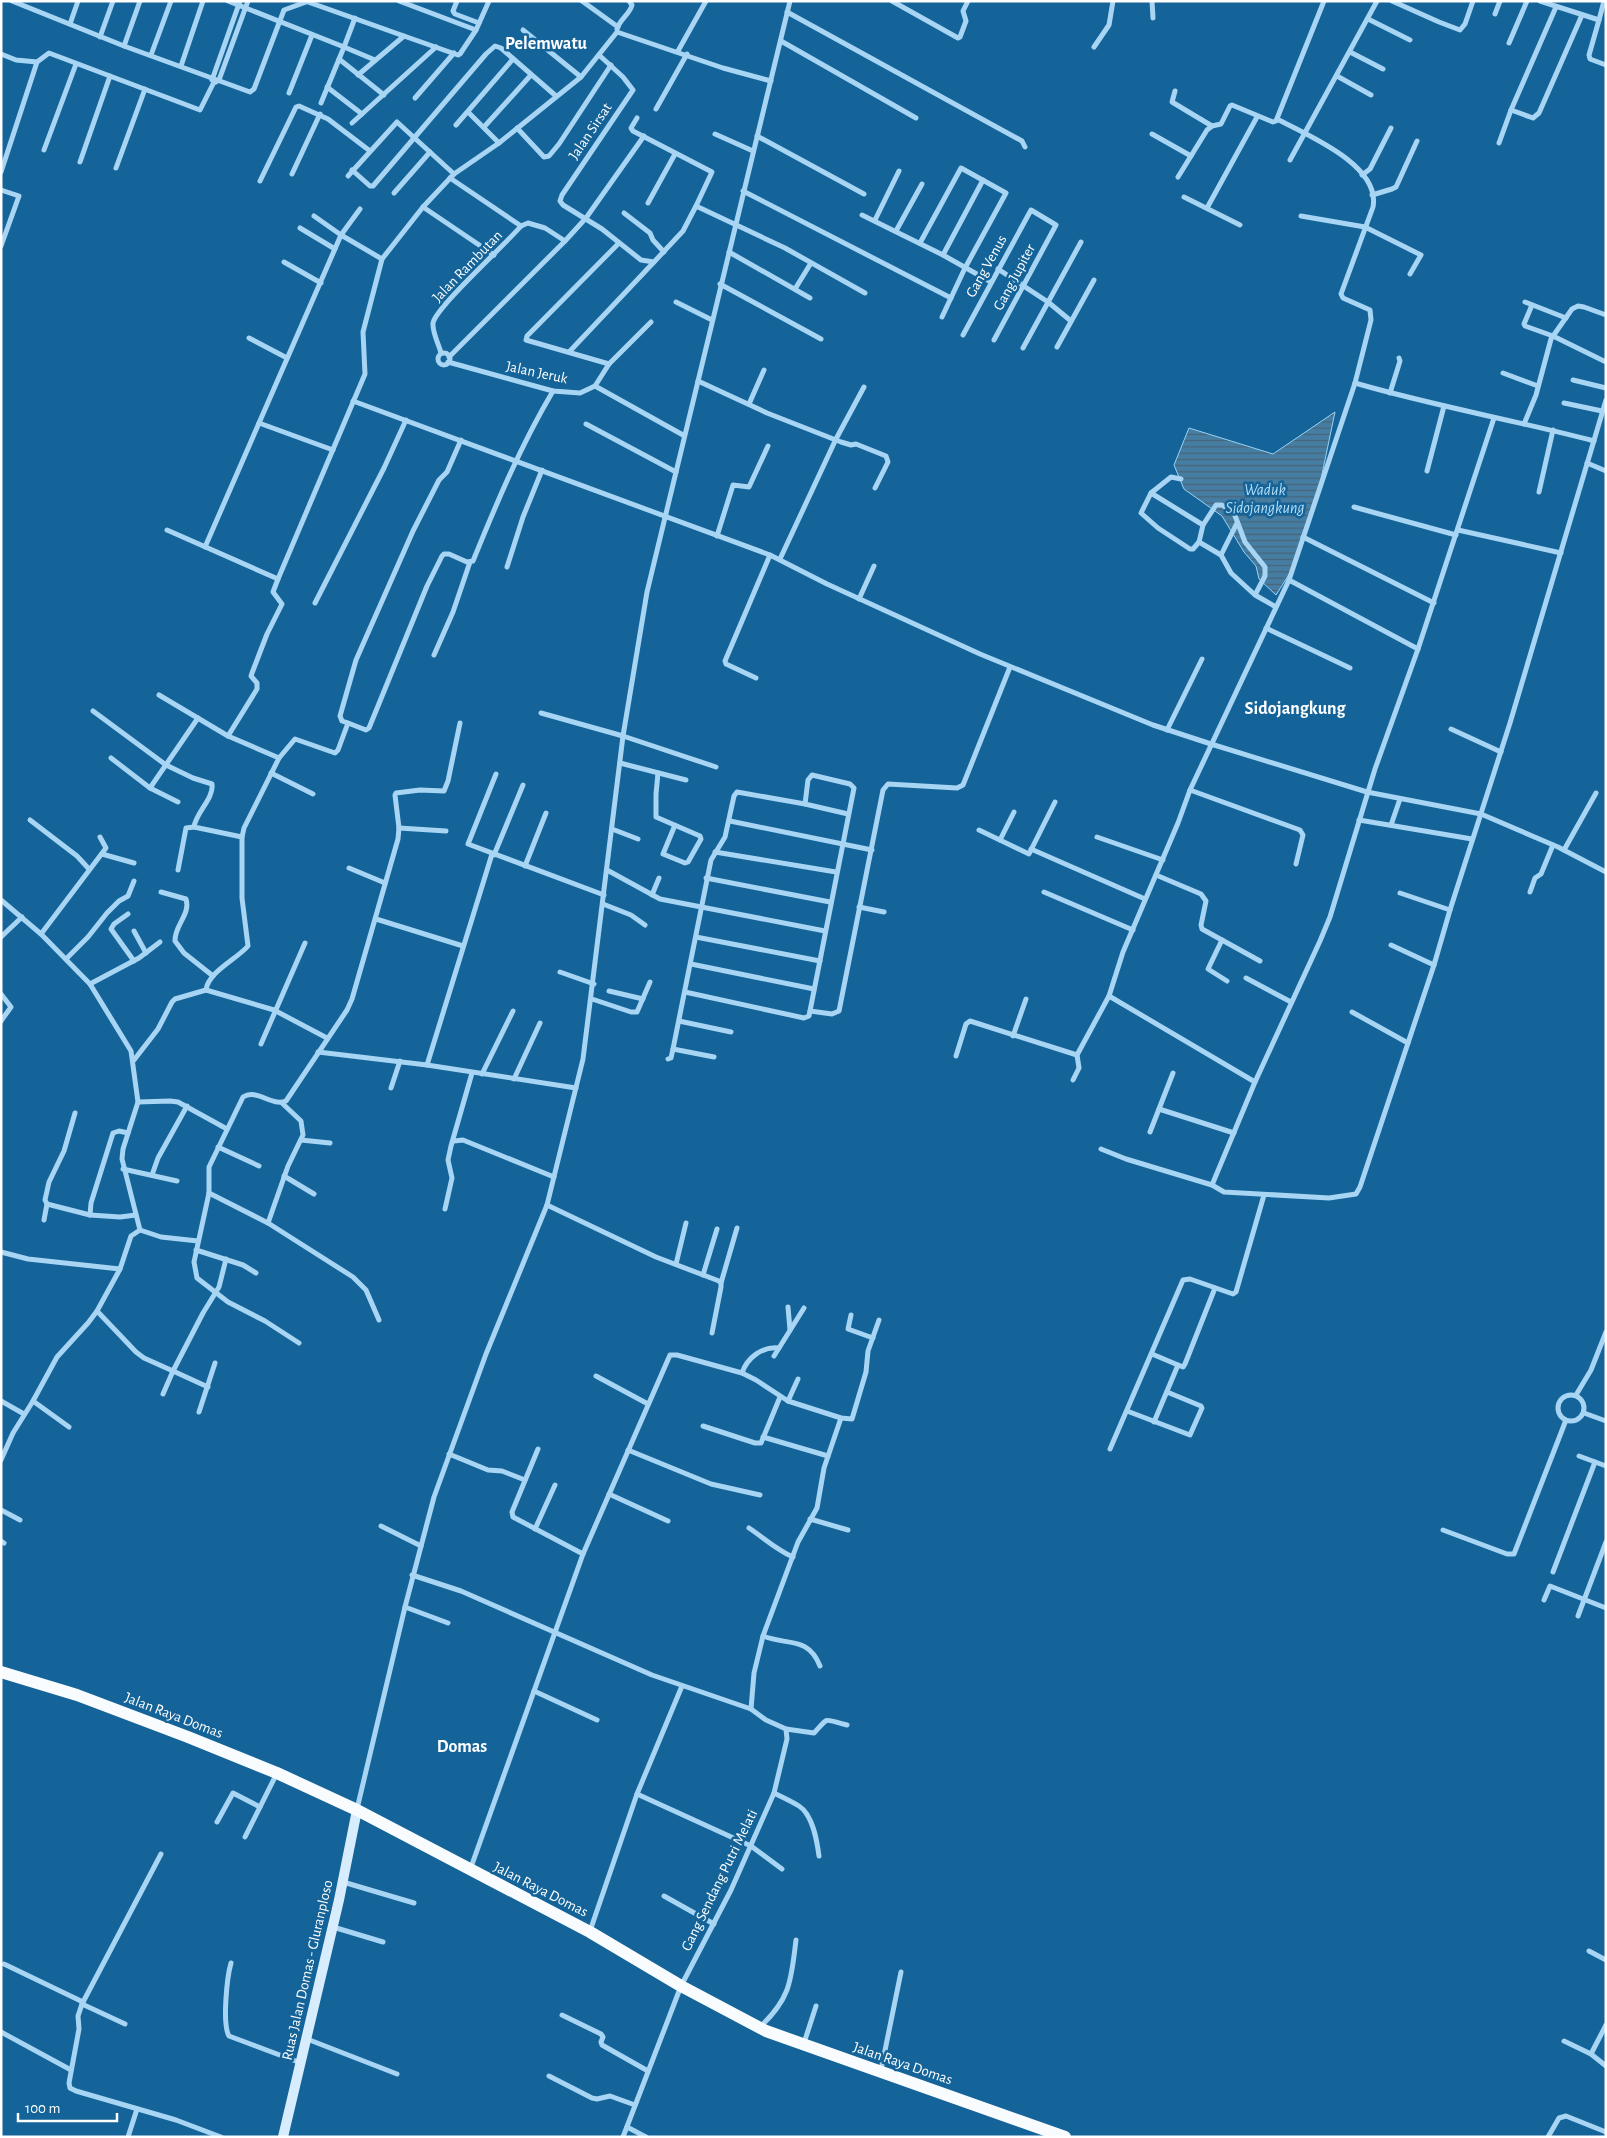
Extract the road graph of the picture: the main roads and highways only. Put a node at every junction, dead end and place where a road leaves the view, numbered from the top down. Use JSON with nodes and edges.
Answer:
{"nodes":[{"id":1,"x":1,"y":1672,"type":"edge"},
{"id":2,"x":357,"y":1810,"type":"junction"},
{"id":3,"x":283,"y":2137,"type":"edge"},
{"id":4,"x":1064,"y":2137,"type":"edge"}],
"edges":[{"from":1,"to":2,"type":"highway","name":"Jalan Raya Domas"},
{"from":2,"to":3,"type":"main road","name":"Ruas Jalan Domas - Gluranploso"},
{"from":2,"to":4,"type":"highway","name":"Jalan Raya Domas"}]}
